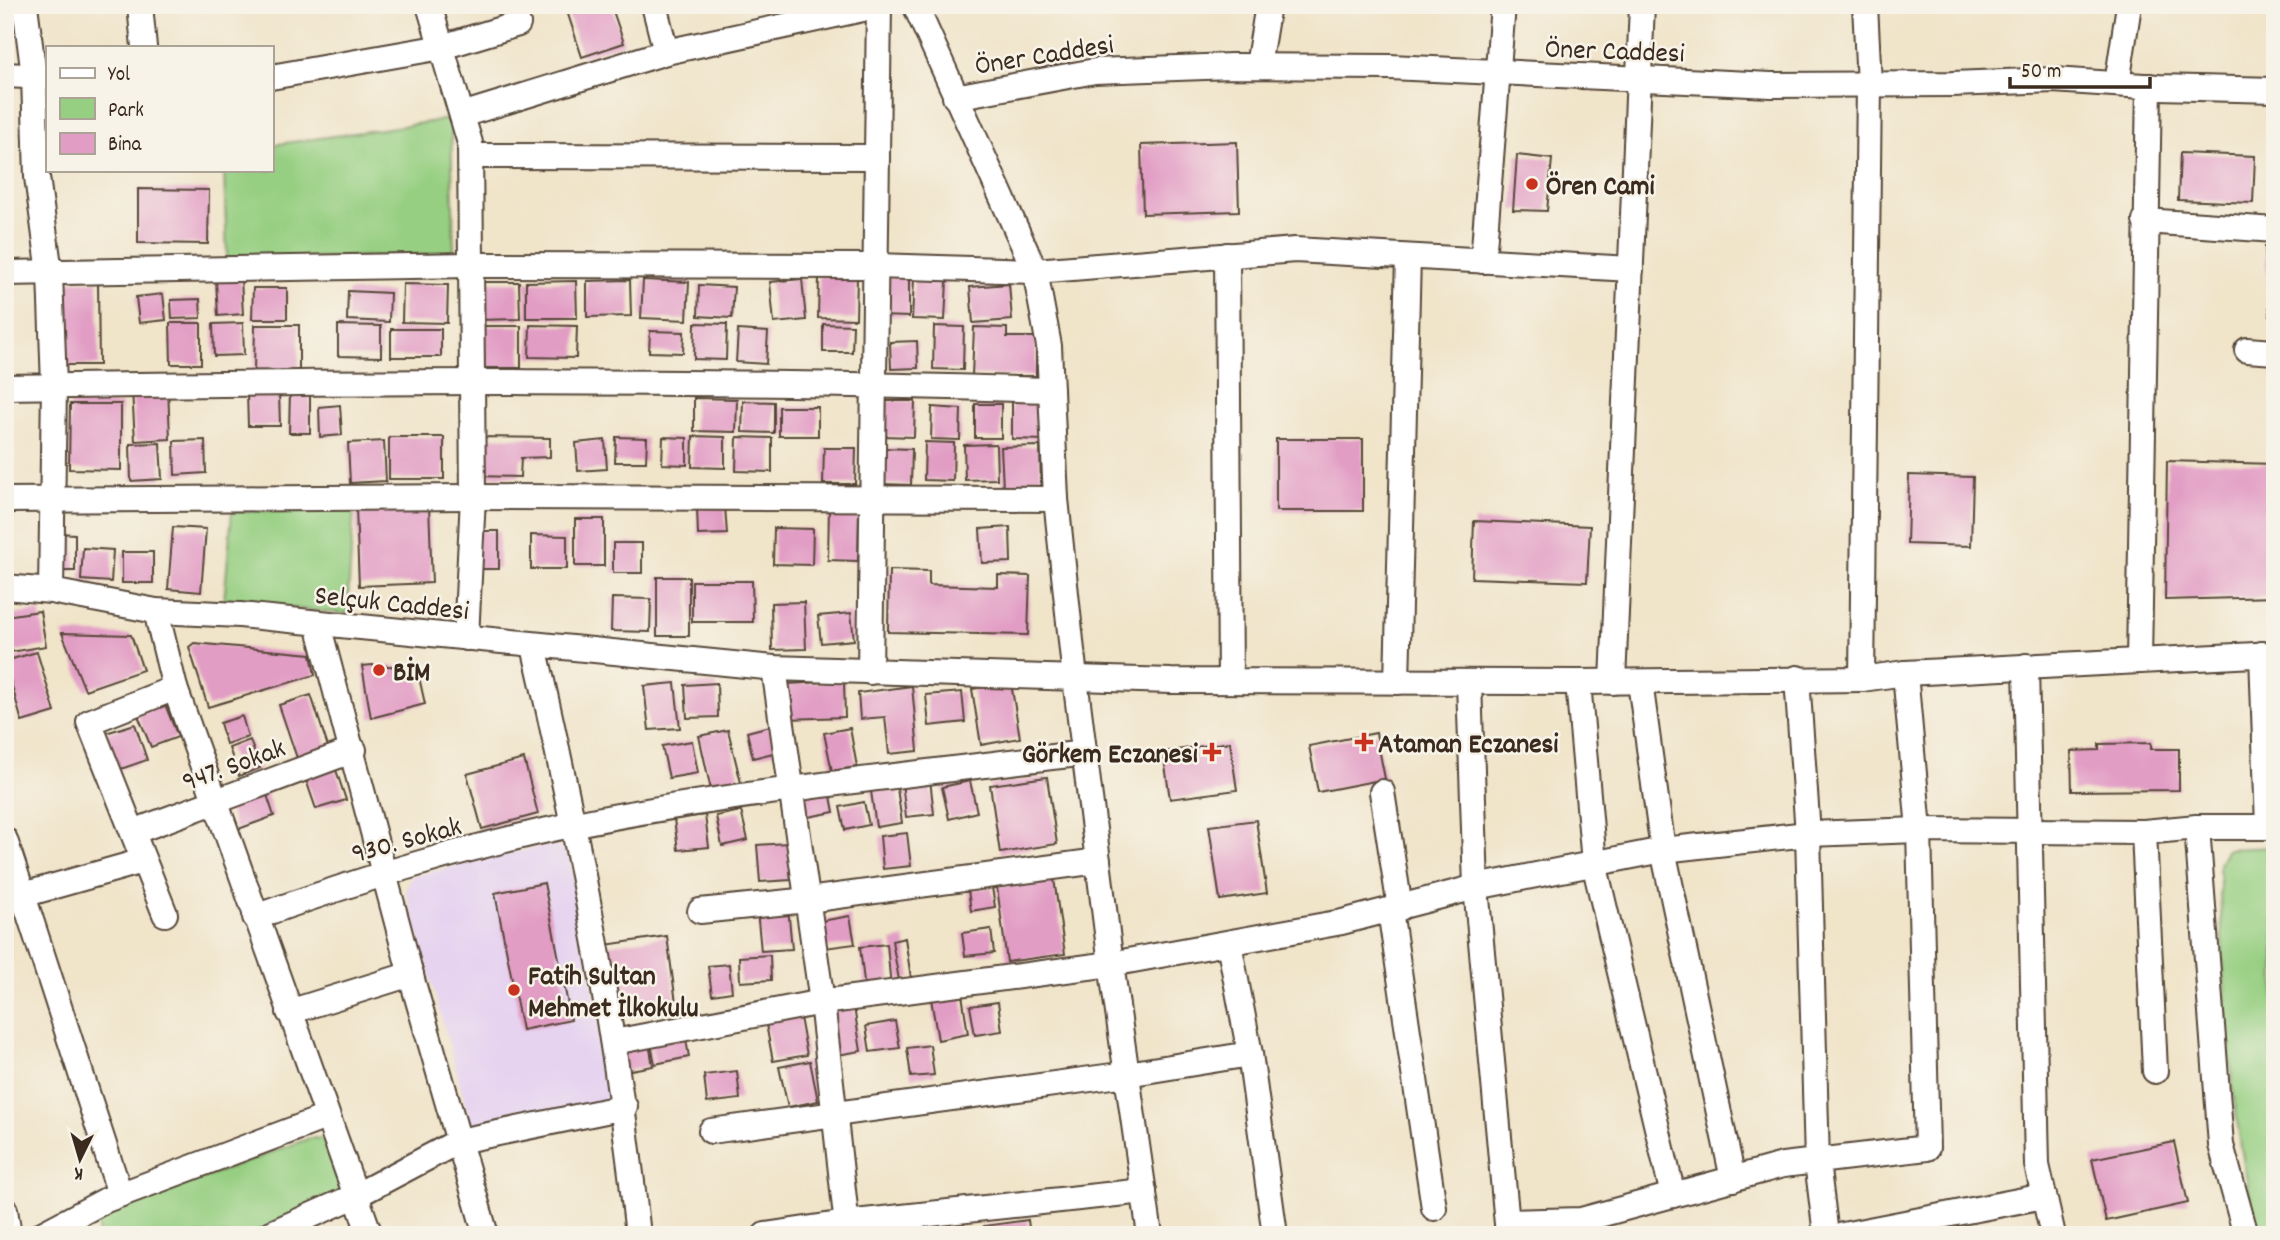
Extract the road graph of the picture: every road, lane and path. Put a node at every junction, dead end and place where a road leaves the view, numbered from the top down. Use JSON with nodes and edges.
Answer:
{"nodes":[{"id":1,"x":25,"y":5,"type":"edge"},
{"id":2,"x":140,"y":5,"type":"edge"},
{"id":3,"x":429,"y":5,"type":"edge"},
{"id":4,"x":654,"y":5,"type":"edge"},
{"id":5,"x":880,"y":5,"type":"edge"},
{"id":6,"x":915,"y":5,"type":"edge"},
{"id":7,"x":1268,"y":5,"type":"edge"},
{"id":8,"x":1503,"y":5,"type":"edge"},
{"id":9,"x":1642,"y":5,"type":"edge"},
{"id":10,"x":1864,"y":5,"type":"edge"},
{"id":11,"x":2129,"y":5,"type":"edge"},
{"id":12,"x":794,"y":14,"type":"edge"},
{"id":13,"x":518,"y":24,"type":"dead end"},
{"id":14,"x":144,"y":46,"type":"edge"},
{"id":15,"x":442,"y":47,"type":"junction"},
{"id":16,"x":666,"y":52,"type":"junction"},
{"id":17,"x":1258,"y":66,"type":"junction"},
{"id":18,"x":1498,"y":74,"type":"junction"},
{"id":19,"x":5,"y":75,"type":"edge"},
{"id":20,"x":40,"y":76,"type":"edge"},
{"id":21,"x":273,"y":77,"type":"edge"},
{"id":22,"x":1640,"y":79,"type":"junction"},
{"id":23,"x":1869,"y":84,"type":"junction"},
{"id":24,"x":2118,"y":84,"type":"junction"},
{"id":25,"x":2149,"y":86,"type":"junction"},
{"id":26,"x":2275,"y":90,"type":"edge"},
{"id":27,"x":955,"y":97,"type":"junction"},
{"id":28,"x":462,"y":116,"type":"junction"},
{"id":29,"x":471,"y":156,"type":"junction"},
{"id":30,"x":877,"y":156,"type":"junction"},
{"id":31,"x":2145,"y":221,"type":"junction"},
{"id":32,"x":2275,"y":230,"type":"edge"},
{"id":33,"x":1227,"y":256,"type":"junction"},
{"id":34,"x":1408,"y":257,"type":"junction"},
{"id":35,"x":1483,"y":261,"type":"junction"},
{"id":36,"x":471,"y":265,"type":"junction"},
{"id":37,"x":876,"y":266,"type":"junction"},
{"id":38,"x":1631,"y":269,"type":"junction"},
{"id":39,"x":1035,"y":271,"type":"junction"},
{"id":40,"x":5,"y":273,"type":"edge"},
{"id":41,"x":50,"y":274,"type":"junction"},
{"id":42,"x":2247,"y":350,"type":"dead end"},
{"id":43,"x":2275,"y":352,"type":"edge"},
{"id":44,"x":472,"y":382,"type":"junction"},
{"id":45,"x":874,"y":385,"type":"junction"},
{"id":46,"x":54,"y":386,"type":"junction"},
{"id":47,"x":5,"y":387,"type":"edge"},
{"id":48,"x":1051,"y":390,"type":"junction"},
{"id":49,"x":473,"y":497,"type":"junction"},
{"id":50,"x":1056,"y":499,"type":"junction"},
{"id":51,"x":5,"y":500,"type":"edge"},
{"id":52,"x":873,"y":500,"type":"junction"},
{"id":53,"x":52,"y":501,"type":"junction"},
{"id":54,"x":5,"y":587,"type":"edge"},
{"id":55,"x":51,"y":591,"type":"junction"},
{"id":56,"x":156,"y":611,"type":"junction"},
{"id":57,"x":318,"y":624,"type":"junction"},
{"id":58,"x":466,"y":638,"type":"junction"},
{"id":59,"x":534,"y":646,"type":"junction"},
{"id":60,"x":2268,"y":654,"type":"edge"},
{"id":61,"x":2139,"y":660,"type":"junction"},
{"id":62,"x":2026,"y":666,"type":"junction"},
{"id":63,"x":774,"y":668,"type":"junction"},
{"id":64,"x":870,"y":672,"type":"junction"},
{"id":65,"x":1905,"y":673,"type":"junction"},
{"id":66,"x":1797,"y":678,"type":"junction"},
{"id":67,"x":1075,"y":679,"type":"junction"},
{"id":68,"x":1862,"y":679,"type":"junction"},
{"id":69,"x":1230,"y":681,"type":"junction"},
{"id":70,"x":1397,"y":681,"type":"junction"},
{"id":71,"x":1469,"y":682,"type":"junction"},
{"id":72,"x":1578,"y":682,"type":"junction"},
{"id":73,"x":1613,"y":682,"type":"junction"},
{"id":74,"x":1640,"y":682,"type":"junction"},
{"id":75,"x":175,"y":688,"type":"junction"},
{"id":76,"x":354,"y":750,"type":"junction"},
{"id":77,"x":1085,"y":753,"type":"junction"},
{"id":78,"x":792,"y":788,"type":"junction"},
{"id":79,"x":1382,"y":792,"type":"dead end"},
{"id":80,"x":215,"y":801,"type":"junction"},
{"id":81,"x":575,"y":825,"type":"junction"},
{"id":82,"x":2197,"y":827,"type":"junction"},
{"id":83,"x":2271,"y":827,"type":"edge"},
{"id":84,"x":1919,"y":830,"type":"junction"},
{"id":85,"x":2032,"y":830,"type":"junction"},
{"id":86,"x":133,"y":832,"type":"junction"},
{"id":87,"x":2144,"y":832,"type":"junction"},
{"id":88,"x":1808,"y":834,"type":"junction"},
{"id":89,"x":5,"y":840,"type":"edge"},
{"id":90,"x":1663,"y":850,"type":"junction"},
{"id":91,"x":143,"y":861,"type":"junction"},
{"id":92,"x":1098,"y":861,"type":"junction"},
{"id":93,"x":1594,"y":863,"type":"junction"},
{"id":94,"x":385,"y":872,"type":"junction"},
{"id":95,"x":1476,"y":887,"type":"junction"},
{"id":96,"x":14,"y":897,"type":"edge"},
{"id":97,"x":808,"y":900,"type":"junction"},
{"id":98,"x":1395,"y":909,"type":"junction"},
{"id":99,"x":700,"y":911,"type":"dead end"},
{"id":100,"x":165,"y":914,"type":"dead end"},
{"id":101,"x":256,"y":917,"type":"junction"},
{"id":102,"x":1229,"y":943,"type":"junction"},
{"id":103,"x":1111,"y":964,"type":"junction"},
{"id":104,"x":411,"y":974,"type":"junction"},
{"id":105,"x":822,"y":1002,"type":"junction"},
{"id":106,"x":289,"y":1012,"type":"junction"},
{"id":107,"x":614,"y":1042,"type":"junction"},
{"id":108,"x":1250,"y":1054,"type":"junction"},
{"id":109,"x":2155,"y":1071,"type":"dead end"},
{"id":110,"x":1127,"y":1074,"type":"junction"},
{"id":111,"x":625,"y":1107,"type":"junction"},
{"id":112,"x":834,"y":1115,"type":"junction"},
{"id":113,"x":326,"y":1117,"type":"junction"},
{"id":114,"x":710,"y":1131,"type":"dead end"},
{"id":115,"x":459,"y":1141,"type":"junction"},
{"id":116,"x":1817,"y":1162,"type":"junction"},
{"id":117,"x":1733,"y":1179,"type":"junction"},
{"id":118,"x":1144,"y":1191,"type":"junction"},
{"id":119,"x":120,"y":1194,"type":"junction"},
{"id":120,"x":1673,"y":1195,"type":"junction"},
{"id":121,"x":355,"y":1196,"type":"junction"},
{"id":122,"x":2044,"y":1196,"type":"junction"},
{"id":123,"x":1434,"y":1208,"type":"dead end"},
{"id":124,"x":5,"y":1210,"type":"edge"},
{"id":125,"x":76,"y":1226,"type":"edge"},
{"id":126,"x":1508,"y":1228,"type":"edge"},
{"id":127,"x":847,"y":1229,"type":"edge"},
{"id":128,"x":9,"y":1235,"type":"edge"},
{"id":129,"x":40,"y":1235,"type":"edge"},
{"id":130,"x":267,"y":1235,"type":"edge"},
{"id":131,"x":370,"y":1235,"type":"edge"},
{"id":132,"x":486,"y":1235,"type":"edge"},
{"id":133,"x":638,"y":1235,"type":"edge"},
{"id":134,"x":765,"y":1235,"type":"edge"},
{"id":135,"x":1150,"y":1235,"type":"edge"},
{"id":136,"x":1275,"y":1235,"type":"edge"},
{"id":137,"x":1826,"y":1235,"type":"edge"},
{"id":138,"x":1843,"y":1235,"type":"edge"},
{"id":139,"x":2053,"y":1235,"type":"edge"},
{"id":140,"x":2246,"y":1235,"type":"edge"}],
"edges":[{"from":1,"to":20,"type":"street"},
{"from":2,"to":14,"type":"street"},
{"from":3,"to":15,"type":"street"},
{"from":4,"to":16,"type":"street"},
{"from":5,"to":12,"type":"street"},
{"from":5,"to":30,"type":"street"},
{"from":6,"to":27,"type":"street"},
{"from":7,"to":17,"type":"street"},
{"from":8,"to":18,"type":"street"},
{"from":9,"to":22,"type":"street"},
{"from":10,"to":23,"type":"street"},
{"from":11,"to":24,"type":"street"},
{"from":12,"to":16,"type":"street"},
{"from":13,"to":15,"type":"street"},
{"from":15,"to":21,"type":"street"},
{"from":15,"to":28,"type":"street"},
{"from":16,"to":28,"type":"street"},
{"from":17,"to":18,"type":"street","name":"Öner Caddesi"},
{"from":17,"to":27,"type":"street","name":"Öner Caddesi"},
{"from":18,"to":22,"type":"street","name":"Öner Caddesi"},
{"from":18,"to":35,"type":"street"},
{"from":19,"to":20,"type":"street"},
{"from":20,"to":41,"type":"street"},
{"from":22,"to":23,"type":"street","name":"Öner Caddesi"},
{"from":22,"to":38,"type":"street"},
{"from":23,"to":24,"type":"street","name":"Öner Caddesi"},
{"from":23,"to":68,"type":"street"},
{"from":24,"to":25,"type":"street","name":"Öner Caddesi"},
{"from":25,"to":26,"type":"street","name":"Öner Caddesi"},
{"from":25,"to":31,"type":"street"},
{"from":27,"to":39,"type":"street"},
{"from":28,"to":29,"type":"street"},
{"from":29,"to":30,"type":"street"},
{"from":29,"to":36,"type":"street"},
{"from":30,"to":37,"type":"street"},
{"from":31,"to":32,"type":"street"},
{"from":31,"to":61,"type":"street"},
{"from":33,"to":34,"type":"street"},
{"from":33,"to":39,"type":"street"},
{"from":33,"to":69,"type":"street"},
{"from":34,"to":35,"type":"street"},
{"from":34,"to":70,"type":"street"},
{"from":35,"to":38,"type":"street"},
{"from":36,"to":37,"type":"street"},
{"from":36,"to":41,"type":"street"},
{"from":36,"to":44,"type":"street"},
{"from":37,"to":39,"type":"street"},
{"from":37,"to":45,"type":"street"},
{"from":38,"to":73,"type":"street"},
{"from":39,"to":48,"type":"street"},
{"from":40,"to":41,"type":"street"},
{"from":41,"to":46,"type":"street"},
{"from":42,"to":43,"type":"street"},
{"from":44,"to":45,"type":"street"},
{"from":44,"to":46,"type":"street"},
{"from":44,"to":49,"type":"street"},
{"from":45,"to":48,"type":"street"},
{"from":45,"to":52,"type":"street"},
{"from":46,"to":47,"type":"street"},
{"from":46,"to":53,"type":"street"},
{"from":48,"to":50,"type":"street"},
{"from":49,"to":52,"type":"street"},
{"from":49,"to":53,"type":"street"},
{"from":49,"to":58,"type":"street"},
{"from":50,"to":52,"type":"street"},
{"from":50,"to":67,"type":"street"},
{"from":51,"to":53,"type":"street"},
{"from":52,"to":64,"type":"street"},
{"from":53,"to":55,"type":"street"},
{"from":54,"to":55,"type":"street","name":"Selçuk Caddesi"},
{"from":55,"to":56,"type":"street","name":"Selçuk Caddesi"},
{"from":56,"to":57,"type":"street","name":"Selçuk Caddesi"},
{"from":56,"to":75,"type":"street"},
{"from":57,"to":58,"type":"street","name":"Selçuk Caddesi"},
{"from":57,"to":76,"type":"street"},
{"from":58,"to":59,"type":"street","name":"Selçuk Caddesi"},
{"from":59,"to":63,"type":"street","name":"Selçuk Caddesi"},
{"from":59,"to":81,"type":"street"},
{"from":60,"to":61,"type":"street","name":"Selçuk Caddesi"},
{"from":60,"to":83,"type":"street"},
{"from":61,"to":62,"type":"street","name":"Selçuk Caddesi"},
{"from":62,"to":65,"type":"street","name":"Selçuk Caddesi"},
{"from":62,"to":85,"type":"street"},
{"from":63,"to":64,"type":"street","name":"Selçuk Caddesi"},
{"from":63,"to":78,"type":"street"},
{"from":64,"to":67,"type":"street","name":"Selçuk Caddesi"},
{"from":65,"to":68,"type":"street","name":"Selçuk Caddesi"},
{"from":65,"to":84,"type":"street"},
{"from":66,"to":68,"type":"street","name":"Selçuk Caddesi"},
{"from":66,"to":74,"type":"street","name":"Selçuk Caddesi"},
{"from":66,"to":88,"type":"street"},
{"from":67,"to":69,"type":"street","name":"Selçuk Caddesi"},
{"from":67,"to":77,"type":"street"},
{"from":69,"to":70,"type":"street","name":"Selçuk Caddesi"},
{"from":70,"to":71,"type":"street","name":"Selçuk Caddesi"},
{"from":71,"to":72,"type":"street","name":"Selçuk Caddesi"},
{"from":71,"to":95,"type":"street"},
{"from":72,"to":73,"type":"street","name":"Selçuk Caddesi"},
{"from":72,"to":93,"type":"street"},
{"from":73,"to":74,"type":"street","name":"Selçuk Caddesi"},
{"from":74,"to":90,"type":"street"},
{"from":75,"to":80,"type":"street"},
{"from":75,"to":86,"type":"street"},
{"from":76,"to":80,"type":"street","name":"947. Sokak"},
{"from":76,"to":94,"type":"street"},
{"from":77,"to":78,"type":"street","name":"930. Sokak"},
{"from":77,"to":92,"type":"street"},
{"from":78,"to":81,"type":"street","name":"930. Sokak"},
{"from":78,"to":97,"type":"street"},
{"from":79,"to":98,"type":"street"},
{"from":80,"to":86,"type":"street","name":"947. Sokak"},
{"from":80,"to":101,"type":"street"},
{"from":81,"to":94,"type":"street","name":"930. Sokak"},
{"from":81,"to":107,"type":"street"},
{"from":82,"to":83,"type":"street"},
{"from":82,"to":87,"type":"street"},
{"from":82,"to":140,"type":"street"},
{"from":84,"to":85,"type":"street"},
{"from":84,"to":88,"type":"street"},
{"from":84,"to":116,"type":"street"},
{"from":85,"to":87,"type":"street"},
{"from":85,"to":122,"type":"street"},
{"from":86,"to":91,"type":"street"},
{"from":87,"to":109,"type":"street"},
{"from":88,"to":90,"type":"street"},
{"from":88,"to":116,"type":"street"},
{"from":89,"to":96,"type":"street"},
{"from":90,"to":93,"type":"street"},
{"from":90,"to":117,"type":"street"},
{"from":91,"to":96,"type":"street"},
{"from":91,"to":100,"type":"street"},
{"from":92,"to":97,"type":"street"},
{"from":92,"to":103,"type":"street"},
{"from":93,"to":95,"type":"street"},
{"from":93,"to":120,"type":"street"},
{"from":94,"to":101,"type":"street","name":"930. Sokak"},
{"from":94,"to":104,"type":"street"},
{"from":95,"to":98,"type":"street"},
{"from":95,"to":126,"type":"street"},
{"from":96,"to":119,"type":"street"},
{"from":97,"to":99,"type":"street"},
{"from":97,"to":105,"type":"street"},
{"from":98,"to":102,"type":"street"},
{"from":98,"to":123,"type":"street"},
{"from":101,"to":106,"type":"street"},
{"from":102,"to":103,"type":"street"},
{"from":102,"to":108,"type":"street"},
{"from":103,"to":105,"type":"street"},
{"from":103,"to":110,"type":"street"},
{"from":104,"to":106,"type":"street"},
{"from":104,"to":115,"type":"street"},
{"from":105,"to":107,"type":"street"},
{"from":105,"to":112,"type":"street"},
{"from":106,"to":113,"type":"street"},
{"from":107,"to":111,"type":"street"},
{"from":108,"to":110,"type":"street"},
{"from":108,"to":136,"type":"street"},
{"from":110,"to":112,"type":"street"},
{"from":110,"to":118,"type":"street"},
{"from":111,"to":115,"type":"street"},
{"from":111,"to":133,"type":"street"},
{"from":112,"to":114,"type":"street"},
{"from":112,"to":127,"type":"street"},
{"from":113,"to":119,"type":"street"},
{"from":113,"to":121,"type":"street"},
{"from":115,"to":121,"type":"street"},
{"from":115,"to":132,"type":"street"},
{"from":116,"to":117,"type":"street"},
{"from":116,"to":137,"type":"street"},
{"from":117,"to":120,"type":"street"},
{"from":118,"to":127,"type":"street"},
{"from":118,"to":135,"type":"street"},
{"from":119,"to":125,"type":"street"},
{"from":120,"to":126,"type":"street"},
{"from":121,"to":130,"type":"street"},
{"from":121,"to":131,"type":"street"},
{"from":122,"to":138,"type":"street"},
{"from":122,"to":139,"type":"street"},
{"from":124,"to":128,"type":"street"},
{"from":125,"to":129,"type":"street"},
{"from":127,"to":134,"type":"street"}]}
